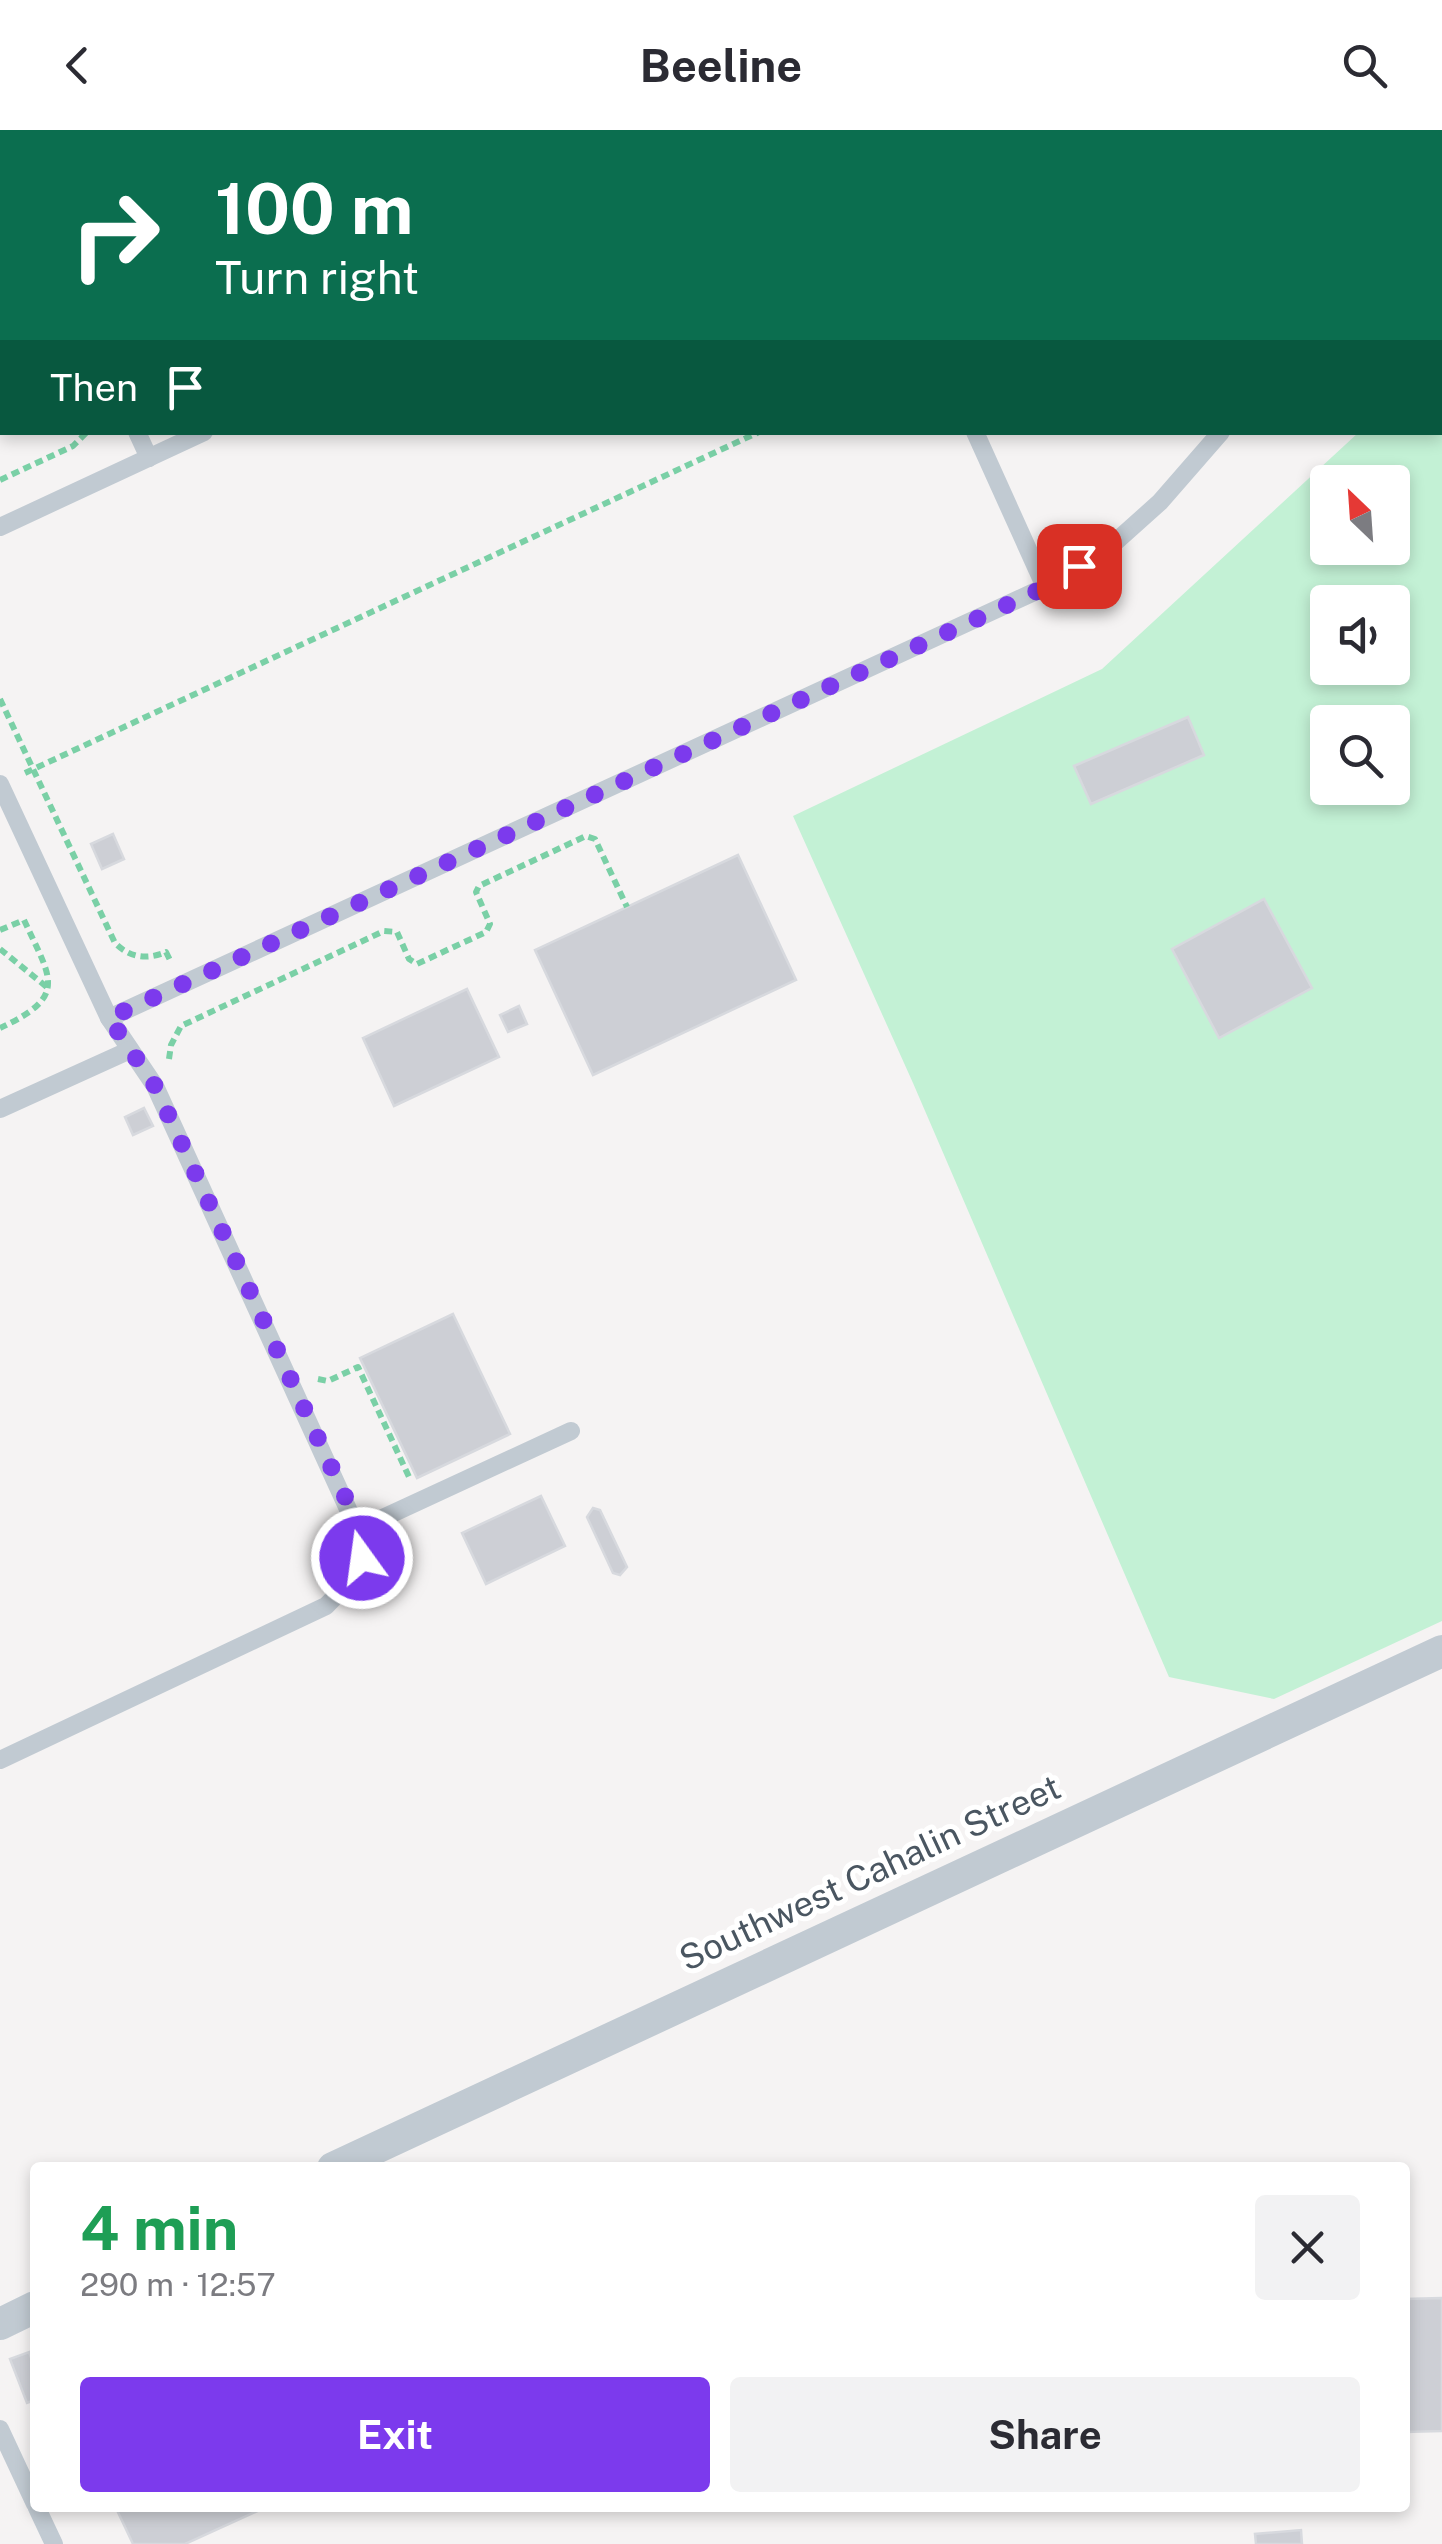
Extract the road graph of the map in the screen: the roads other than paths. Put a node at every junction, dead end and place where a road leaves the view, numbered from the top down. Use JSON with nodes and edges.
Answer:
{"nodes":[{"id":1,"x":138,"y":435,"type":"edge"},
{"id":2,"x":198,"y":435,"type":"edge"},
{"id":3,"x":976,"y":435,"type":"edge"},
{"id":4,"x":1218,"y":435,"type":"edge"},
{"id":5,"x":149,"y":458,"type":"junction"},
{"id":6,"x":0,"y":528,"type":"edge"},
{"id":7,"x":1046,"y":587,"type":"junction"},
{"id":8,"x":0,"y":784,"type":"edge"},
{"id":9,"x":109,"y":1018,"type":"junction"},
{"id":10,"x":130,"y":1050,"type":"junction"},
{"id":11,"x":0,"y":1109,"type":"edge"},
{"id":12,"x":571,"y":1431,"type":"dead end"},
{"id":13,"x":360,"y":1529,"type":"junction"},
{"id":14,"x":1442,"y":1652,"type":"edge"},
{"id":15,"x":0,"y":1760,"type":"edge"},
{"id":16,"x":345,"y":2162,"type":"edge"},
{"id":17,"x":30,"y":2309,"type":"edge"},
{"id":18,"x":0,"y":2324,"type":"edge"},
{"id":19,"x":0,"y":2429,"type":"edge"},
{"id":20,"x":30,"y":2493,"type":"edge"},
{"id":21,"x":39,"y":2512,"type":"edge"},
{"id":22,"x":54,"y":2544,"type":"edge"}],
"edges":[{"from":1,"to":5,"type":"lane"},
{"from":2,"to":5,"type":"lane"},
{"from":3,"to":7,"type":"lane"},
{"from":4,"to":7,"type":"lane"},
{"from":5,"to":6,"type":"lane"},
{"from":7,"to":9,"type":"lane"},
{"from":8,"to":9,"type":"lane"},
{"from":9,"to":10,"type":"lane"},
{"from":10,"to":11,"type":"lane"},
{"from":10,"to":13,"type":"lane"},
{"from":12,"to":13,"type":"lane"},
{"from":13,"to":15,"type":"lane"},
{"from":14,"to":16,"type":"street","name":"Southwest Cahalin Street"},
{"from":17,"to":18,"type":"street"},
{"from":19,"to":20,"type":"lane"},
{"from":21,"to":22,"type":"lane"}]}
